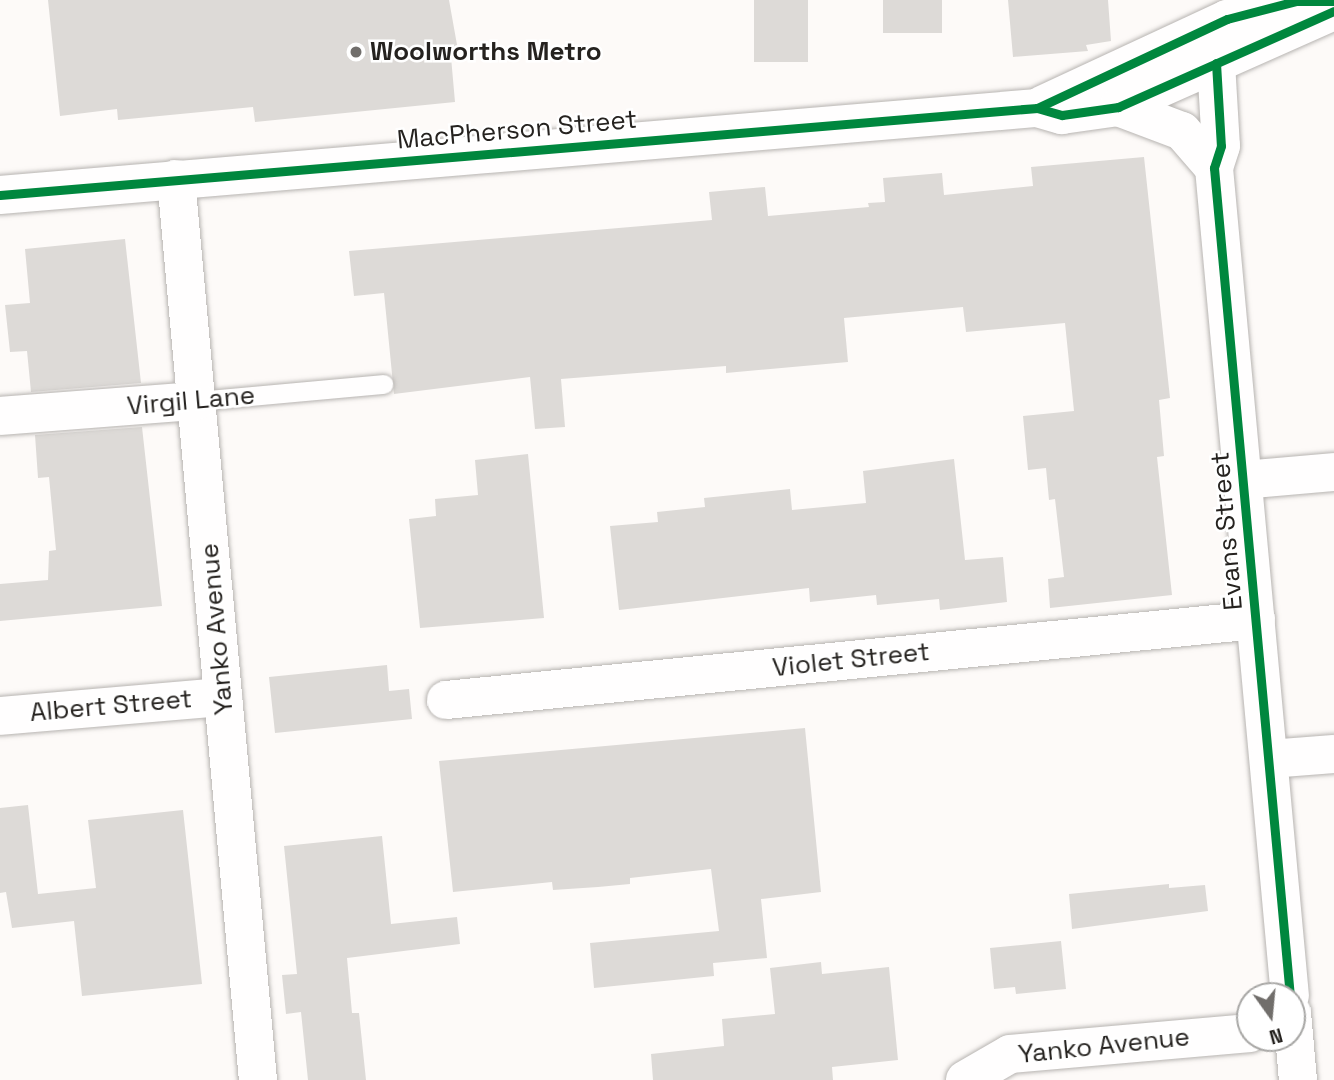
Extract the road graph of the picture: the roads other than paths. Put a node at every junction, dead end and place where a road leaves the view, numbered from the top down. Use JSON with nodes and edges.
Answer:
{"nodes":[{"id":1,"x":1334,"y":1,"type":"edge"},
{"id":2,"x":1334,"y":11,"type":"edge"},
{"id":3,"x":1206,"y":48,"type":"junction"},
{"id":4,"x":1118,"y":107,"type":"junction"},
{"id":5,"x":1037,"y":108,"type":"junction"},
{"id":6,"x":1214,"y":168,"type":"junction"},
{"id":7,"x":176,"y":179,"type":"junction"},
{"id":8,"x":0,"y":195,"type":"edge"},
{"id":9,"x":383,"y":384,"type":"dead end"},
{"id":10,"x":196,"y":401,"type":"junction"},
{"id":11,"x":0,"y":416,"type":"edge"},
{"id":12,"x":1334,"y":472,"type":"edge"},
{"id":13,"x":1243,"y":480,"type":"junction"},
{"id":14,"x":1256,"y":620,"type":"junction"},
{"id":15,"x":223,"y":697,"type":"junction"},
{"id":16,"x":446,"y":700,"type":"dead end"},
{"id":17,"x":0,"y":716,"type":"edge"},
{"id":18,"x":1334,"y":754,"type":"edge"},
{"id":19,"x":1269,"y":759,"type":"junction"},
{"id":20,"x":1289,"y":982,"type":"edge"},
{"id":21,"x":1236,"y":1034,"type":"edge"},
{"id":22,"x":1295,"y":1052,"type":"edge"},
{"id":23,"x":258,"y":1080,"type":"edge"},
{"id":24,"x":965,"y":1080,"type":"edge"},
{"id":25,"x":1298,"y":1080,"type":"edge"}],
"edges":[{"from":1,"to":3,"type":"street","name":"MacPherson Street"},
{"from":2,"to":3,"type":"street","name":"MacPherson Street"},
{"from":3,"to":4,"type":"street","name":"MacPherson Street"},
{"from":3,"to":5,"type":"street","name":"MacPherson Street"},
{"from":3,"to":6,"type":"street","name":"Evans Street"},
{"from":4,"to":5,"type":"street","name":"MacPherson Street"},
{"from":4,"to":6,"type":"street"},
{"from":5,"to":7,"type":"street","name":"MacPherson Street"},
{"from":6,"to":13,"type":"street","name":"Evans Street"},
{"from":7,"to":8,"type":"street","name":"MacPherson Street"},
{"from":7,"to":10,"type":"street","name":"Yanko Avenue"},
{"from":9,"to":10,"type":"lane","name":"Virgil Lane"},
{"from":10,"to":11,"type":"street","name":"Virgil Lane"},
{"from":10,"to":15,"type":"street","name":"Yanko Avenue"},
{"from":12,"to":13,"type":"street"},
{"from":13,"to":14,"type":"street","name":"Evans Street"},
{"from":14,"to":16,"type":"street","name":"Violet Street"},
{"from":14,"to":19,"type":"street","name":"Evans Street"},
{"from":15,"to":17,"type":"street","name":"Albert Street"},
{"from":15,"to":23,"type":"street","name":"Yanko Avenue"},
{"from":18,"to":19,"type":"street"},
{"from":19,"to":20,"type":"street","name":"Evans Street"},
{"from":21,"to":24,"type":"street","name":"Yanko Avenue"},
{"from":22,"to":25,"type":"street","name":"Evans Street"}]}
